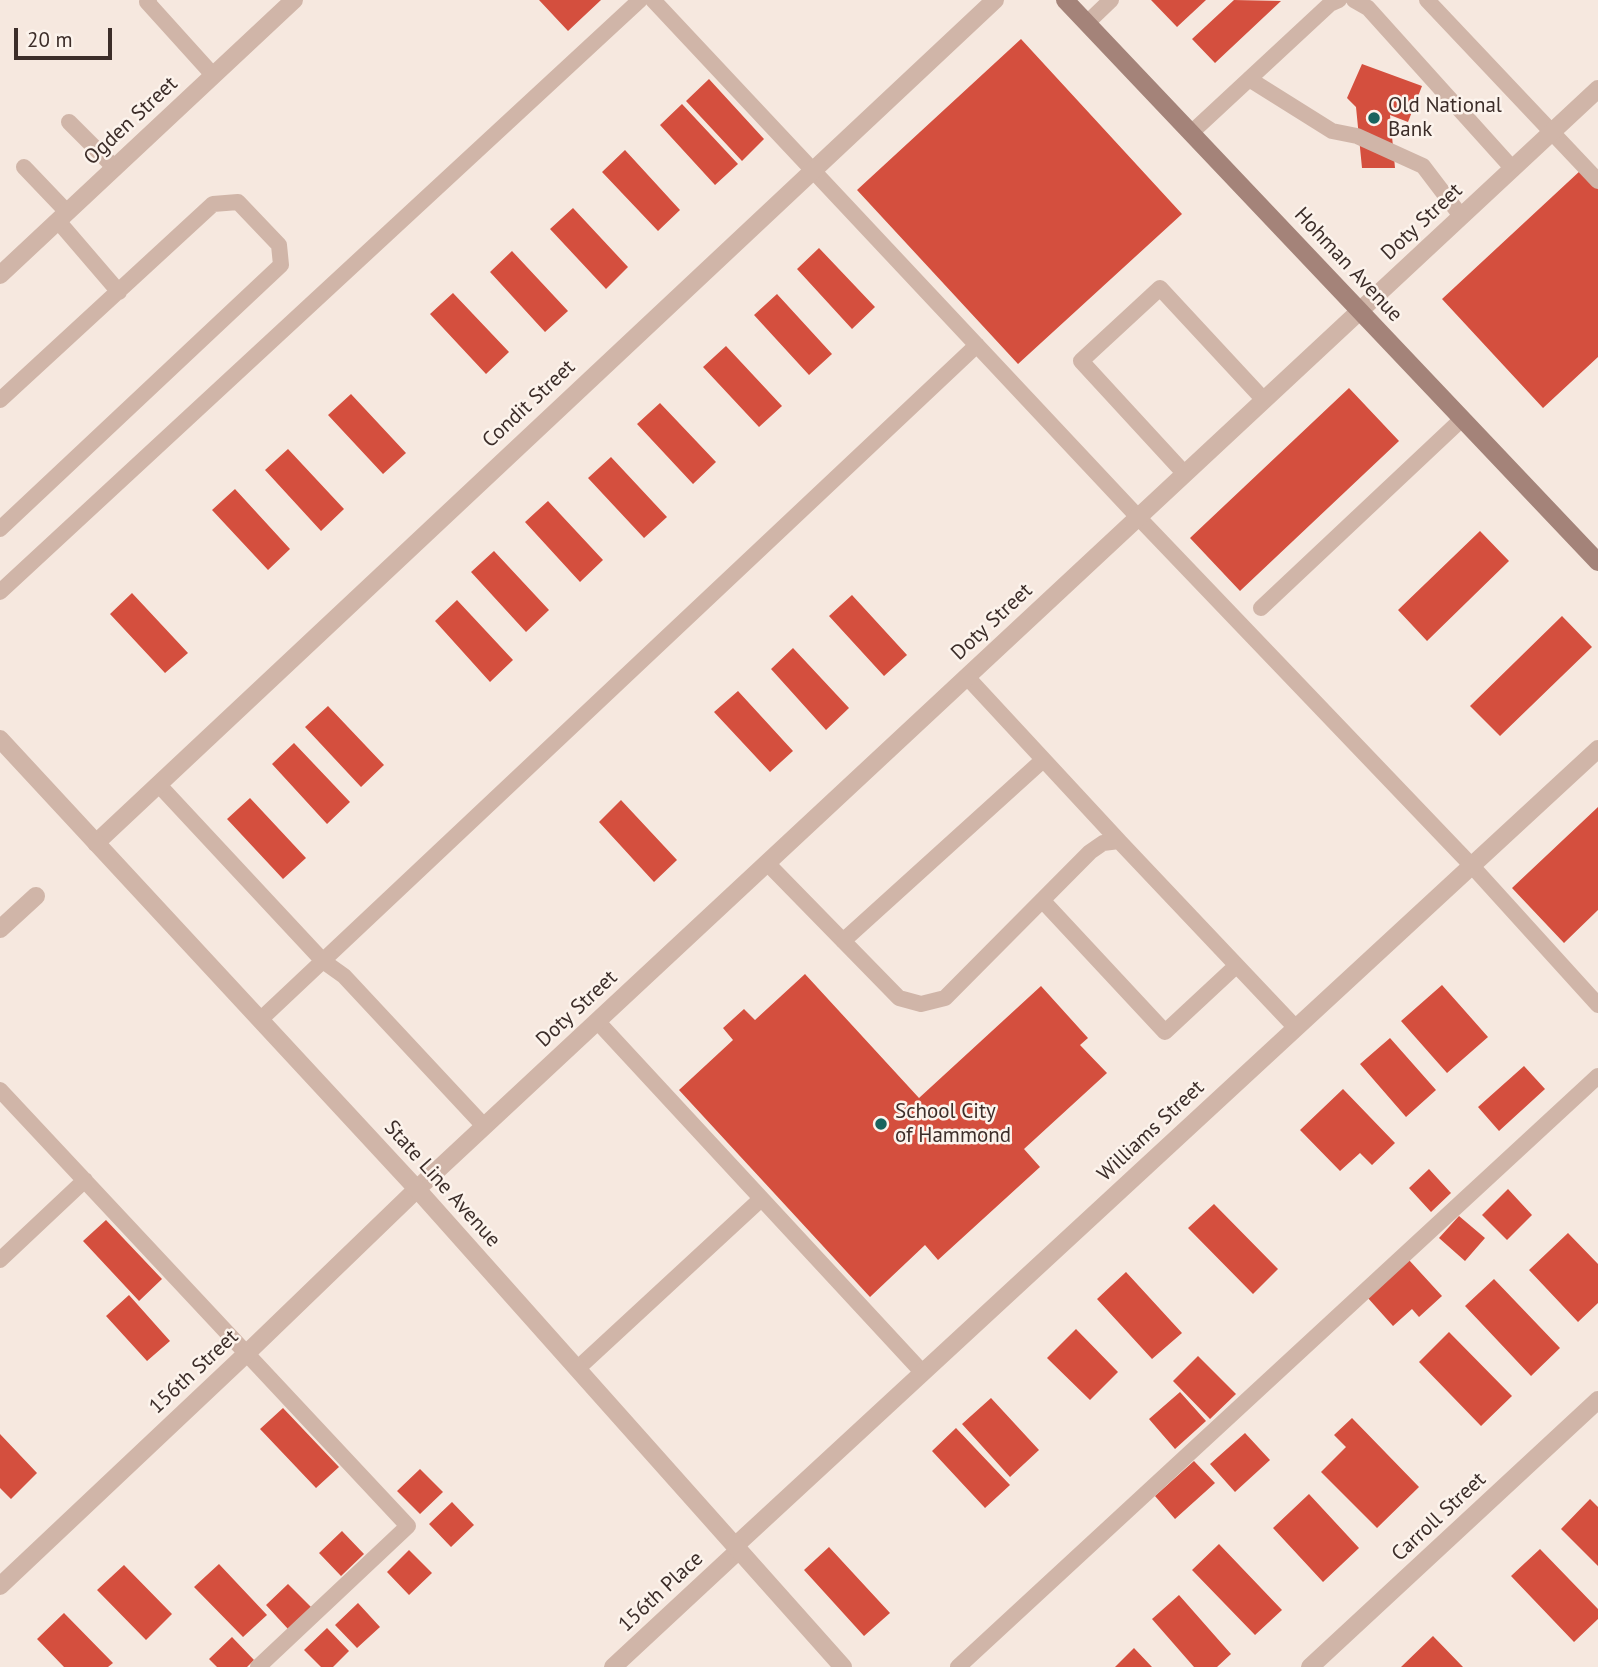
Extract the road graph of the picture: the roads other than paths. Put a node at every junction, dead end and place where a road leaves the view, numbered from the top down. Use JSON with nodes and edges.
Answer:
{"nodes":[{"id":1,"x":149,"y":0,"type":"edge"},
{"id":2,"x":294,"y":0,"type":"edge"},
{"id":3,"x":640,"y":0,"type":"edge"},
{"id":4,"x":653,"y":0,"type":"edge"},
{"id":5,"x":995,"y":0,"type":"edge"},
{"id":6,"x":1065,"y":0,"type":"edge"},
{"id":7,"x":1111,"y":0,"type":"edge"},
{"id":8,"x":1339,"y":0,"type":"edge"},
{"id":9,"x":1354,"y":0,"type":"edge"},
{"id":10,"x":1427,"y":0,"type":"edge"},
{"id":11,"x":1087,"y":23,"type":"junction"},
{"id":12,"x":213,"y":75,"type":"junction"},
{"id":13,"x":1249,"y":79,"type":"junction"},
{"id":14,"x":1598,"y":89,"type":"edge"},
{"id":15,"x":69,"y":122,"type":"dead end"},
{"id":16,"x":1552,"y":132,"type":"junction"},
{"id":17,"x":1191,"y":133,"type":"junction"},
{"id":18,"x":24,"y":167,"type":"dead end"},
{"id":19,"x":115,"y":168,"type":"junction"},
{"id":20,"x":1513,"y":169,"type":"junction"},
{"id":21,"x":813,"y":170,"type":"junction"},
{"id":22,"x":1598,"y":181,"type":"edge"},
{"id":23,"x":1461,"y":216,"type":"junction"},
{"id":24,"x":62,"y":217,"type":"junction"},
{"id":25,"x":0,"y":275,"type":"edge"},
{"id":26,"x":119,"y":292,"type":"junction"},
{"id":27,"x":1360,"y":311,"type":"junction"},
{"id":28,"x":976,"y":345,"type":"junction"},
{"id":29,"x":0,"y":400,"type":"edge"},
{"id":30,"x":1264,"y":400,"type":"junction"},
{"id":31,"x":1462,"y":419,"type":"junction"},
{"id":32,"x":1185,"y":474,"type":"junction"},
{"id":33,"x":1138,"y":517,"type":"junction"},
{"id":34,"x":0,"y":529,"type":"edge"},
{"id":35,"x":1598,"y":562,"type":"edge"},
{"id":36,"x":0,"y":592,"type":"edge"},
{"id":37,"x":1261,"y":608,"type":"dead end"},
{"id":38,"x":967,"y":677,"type":"junction"},
{"id":39,"x":0,"y":739,"type":"edge"},
{"id":40,"x":1598,"y":749,"type":"edge"},
{"id":41,"x":1043,"y":760,"type":"junction"},
{"id":42,"x":158,"y":785,"type":"junction"},
{"id":43,"x":1119,"y":841,"type":"junction"},
{"id":44,"x":96,"y":843,"type":"junction"},
{"id":45,"x":767,"y":863,"type":"junction"},
{"id":46,"x":1472,"y":866,"type":"junction"},
{"id":47,"x":36,"y":896,"type":"dead end"},
{"id":48,"x":1042,"y":900,"type":"junction"},
{"id":49,"x":0,"y":929,"type":"edge"},
{"id":50,"x":843,"y":941,"type":"junction"},
{"id":51,"x":323,"y":961,"type":"junction"},
{"id":52,"x":1236,"y":966,"type":"junction"},
{"id":53,"x":1598,"y":1004,"type":"edge"},
{"id":54,"x":261,"y":1019,"type":"junction"},
{"id":55,"x":597,"y":1021,"type":"junction"},
{"id":56,"x":1296,"y":1028,"type":"junction"},
{"id":57,"x":1598,"y":1076,"type":"edge"},
{"id":58,"x":0,"y":1090,"type":"edge"},
{"id":59,"x":484,"y":1126,"type":"junction"},
{"id":60,"x":85,"y":1180,"type":"junction"},
{"id":61,"x":417,"y":1189,"type":"junction"},
{"id":62,"x":761,"y":1199,"type":"junction"},
{"id":63,"x":0,"y":1260,"type":"edge"},
{"id":64,"x":247,"y":1354,"type":"junction"},
{"id":65,"x":577,"y":1369,"type":"junction"},
{"id":66,"x":923,"y":1373,"type":"junction"},
{"id":67,"x":1598,"y":1400,"type":"edge"},
{"id":68,"x":737,"y":1548,"type":"junction"},
{"id":69,"x":0,"y":1586,"type":"edge"},
{"id":70,"x":258,"y":1667,"type":"edge"},
{"id":71,"x":613,"y":1667,"type":"edge"},
{"id":72,"x":843,"y":1667,"type":"edge"},
{"id":73,"x":958,"y":1667,"type":"edge"},
{"id":74,"x":1310,"y":1667,"type":"edge"}],
"edges":[{"from":1,"to":12,"type":"lane"},
{"from":2,"to":12,"type":"street","name":"Ogden Street"},
{"from":3,"to":36,"type":"lane"},
{"from":4,"to":21,"type":"lane"},
{"from":5,"to":21,"type":"street","name":"Condit Street"},
{"from":6,"to":11,"type":"main road","name":"Hohman Avenue"},
{"from":7,"to":11,"type":"lane"},
{"from":8,"to":13,"type":"lane"},
{"from":9,"to":20,"type":"lane"},
{"from":10,"to":16,"type":"lane"},
{"from":11,"to":17,"type":"main road","name":"Hohman Avenue"},
{"from":12,"to":19,"type":"street","name":"Ogden Street"},
{"from":13,"to":17,"type":"lane"},
{"from":13,"to":23,"type":"lane"},
{"from":14,"to":16,"type":"street","name":"Doty Street"},
{"from":15,"to":19,"type":"lane"},
{"from":16,"to":20,"type":"street","name":"Doty Street"},
{"from":16,"to":22,"type":"lane"},
{"from":17,"to":27,"type":"main road","name":"Hohman Avenue"},
{"from":18,"to":24,"type":"lane"},
{"from":19,"to":24,"type":"street","name":"Ogden Street"},
{"from":20,"to":23,"type":"street","name":"Doty Street"},
{"from":21,"to":28,"type":"lane"},
{"from":21,"to":42,"type":"street","name":"Condit Street"},
{"from":23,"to":27,"type":"street","name":"Doty Street"},
{"from":24,"to":25,"type":"street","name":"Ogden Street"},
{"from":24,"to":26,"type":"lane"},
{"from":26,"to":29,"type":"lane"},
{"from":26,"to":34,"type":"lane"},
{"from":27,"to":30,"type":"street","name":"Doty Street"},
{"from":27,"to":31,"type":"main road","name":"Hohman Avenue"},
{"from":28,"to":33,"type":"lane"},
{"from":28,"to":51,"type":"lane"},
{"from":30,"to":32,"type":"street","name":"Doty Street"},
{"from":30,"to":32,"type":"lane"},
{"from":31,"to":35,"type":"main road","name":"Hohman Avenue"},
{"from":31,"to":37,"type":"lane"},
{"from":32,"to":33,"type":"street","name":"Doty Street"},
{"from":33,"to":38,"type":"street","name":"Doty Street"},
{"from":33,"to":46,"type":"lane"},
{"from":38,"to":41,"type":"lane"},
{"from":38,"to":45,"type":"street","name":"Doty Street"},
{"from":39,"to":44,"type":"street","name":"State Line Avenue"},
{"from":40,"to":46,"type":"street","name":"Williams Street"},
{"from":41,"to":43,"type":"lane"},
{"from":41,"to":50,"type":"lane"},
{"from":42,"to":44,"type":"street","name":"Condit Street"},
{"from":42,"to":51,"type":"lane"},
{"from":43,"to":48,"type":"lane"},
{"from":43,"to":52,"type":"lane"},
{"from":44,"to":54,"type":"street","name":"State Line Avenue"},
{"from":45,"to":50,"type":"lane"},
{"from":45,"to":55,"type":"street","name":"Doty Street"},
{"from":46,"to":53,"type":"lane"},
{"from":46,"to":56,"type":"street","name":"Williams Street"},
{"from":47,"to":49,"type":"street"},
{"from":48,"to":50,"type":"lane"},
{"from":48,"to":52,"type":"lane"},
{"from":51,"to":54,"type":"lane"},
{"from":51,"to":59,"type":"lane"},
{"from":52,"to":56,"type":"lane"},
{"from":54,"to":61,"type":"street","name":"State Line Avenue"},
{"from":55,"to":59,"type":"street","name":"Doty Street"},
{"from":55,"to":62,"type":"lane"},
{"from":56,"to":66,"type":"street","name":"Williams Street"},
{"from":57,"to":73,"type":"lane"},
{"from":58,"to":60,"type":"lane"},
{"from":59,"to":61,"type":"street","name":"Doty Street"},
{"from":60,"to":63,"type":"lane"},
{"from":60,"to":64,"type":"lane"},
{"from":61,"to":64,"type":"street","name":"156th Street"},
{"from":61,"to":65,"type":"street","name":"State Line Avenue"},
{"from":62,"to":65,"type":"lane"},
{"from":62,"to":66,"type":"lane"},
{"from":64,"to":69,"type":"street","name":"156th Street"},
{"from":64,"to":70,"type":"lane"},
{"from":65,"to":68,"type":"street","name":"State Line Avenue"},
{"from":66,"to":68,"type":"street","name":"Williams Street"},
{"from":67,"to":74,"type":"street","name":"Carroll Street"},
{"from":68,"to":71,"type":"street","name":"156th Place"},
{"from":68,"to":72,"type":"street","name":"State Line Avenue"}]}
